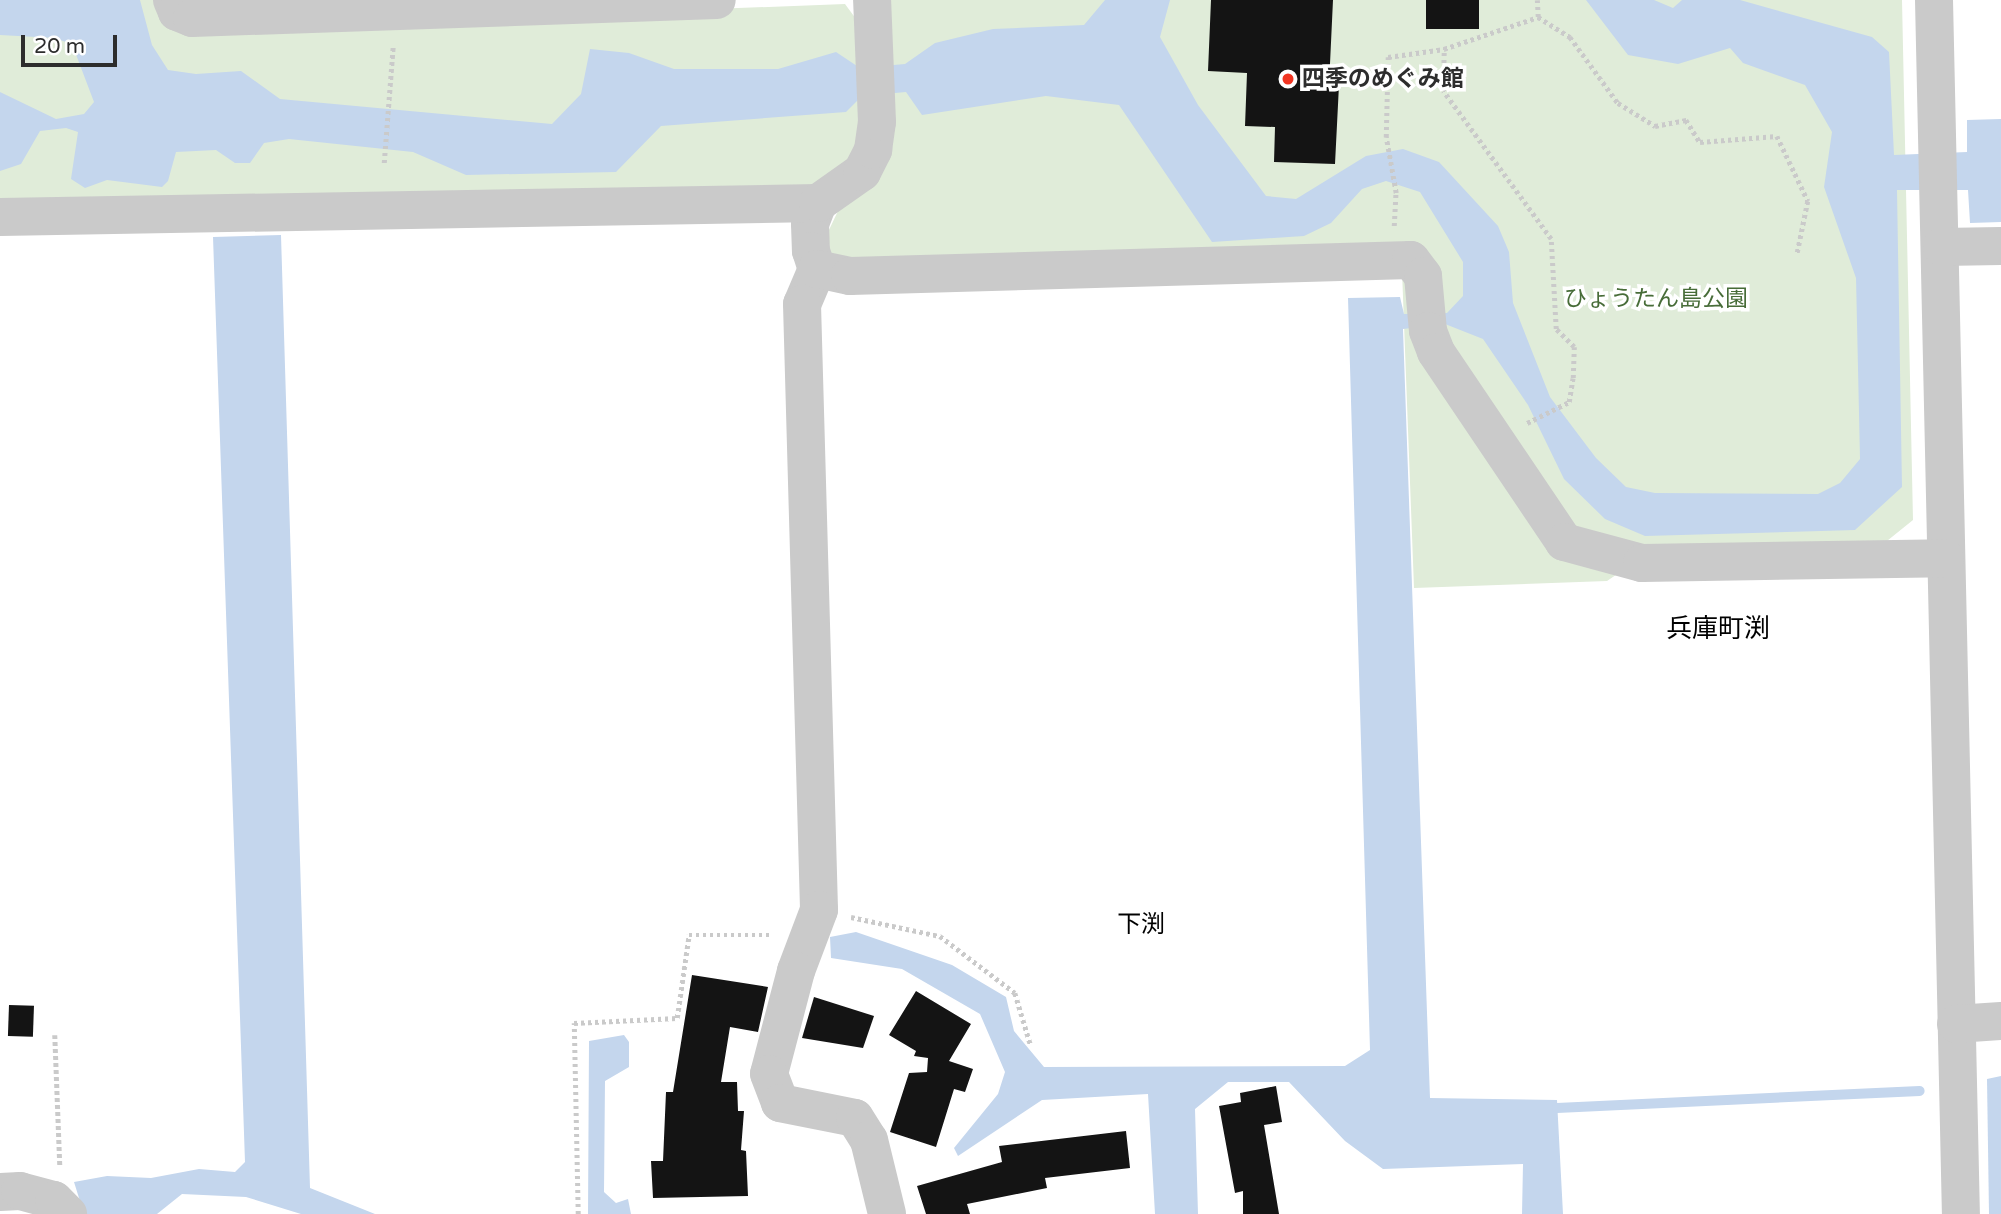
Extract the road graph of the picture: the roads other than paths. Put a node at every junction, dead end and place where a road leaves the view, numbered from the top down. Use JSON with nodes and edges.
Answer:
{"nodes":[{"id":1,"x":172,"y":0,"type":"edge"},
{"id":2,"x":717,"y":0,"type":"edge"},
{"id":3,"x":872,"y":0,"type":"edge"},
{"id":4,"x":1934,"y":0,"type":"edge"},
{"id":5,"x":818,"y":204,"type":"junction"},
{"id":6,"x":0,"y":217,"type":"edge"},
{"id":7,"x":2001,"y":246,"type":"edge"},
{"id":8,"x":1942,"y":247,"type":"junction"},
{"id":9,"x":817,"y":270,"type":"junction"},
{"id":10,"x":1945,"y":558,"type":"junction"},
{"id":11,"x":2001,"y":1021,"type":"edge"},
{"id":12,"x":1956,"y":1024,"type":"junction"},
{"id":13,"x":0,"y":1192,"type":"edge"},
{"id":14,"x":61,"y":1207,"type":"edge"},
{"id":15,"x":887,"y":1214,"type":"edge"},
{"id":16,"x":1961,"y":1214,"type":"edge"}],
"edges":[{"from":1,"to":2,"type":"street"},
{"from":3,"to":5,"type":"street"},
{"from":4,"to":8,"type":"street"},
{"from":5,"to":6,"type":"street"},
{"from":5,"to":9,"type":"street"},
{"from":7,"to":8,"type":"street"},
{"from":8,"to":10,"type":"street"},
{"from":9,"to":10,"type":"street"},
{"from":9,"to":15,"type":"street"},
{"from":10,"to":12,"type":"street"},
{"from":11,"to":12,"type":"street"},
{"from":12,"to":16,"type":"street"},
{"from":13,"to":14,"type":"street"}]}
